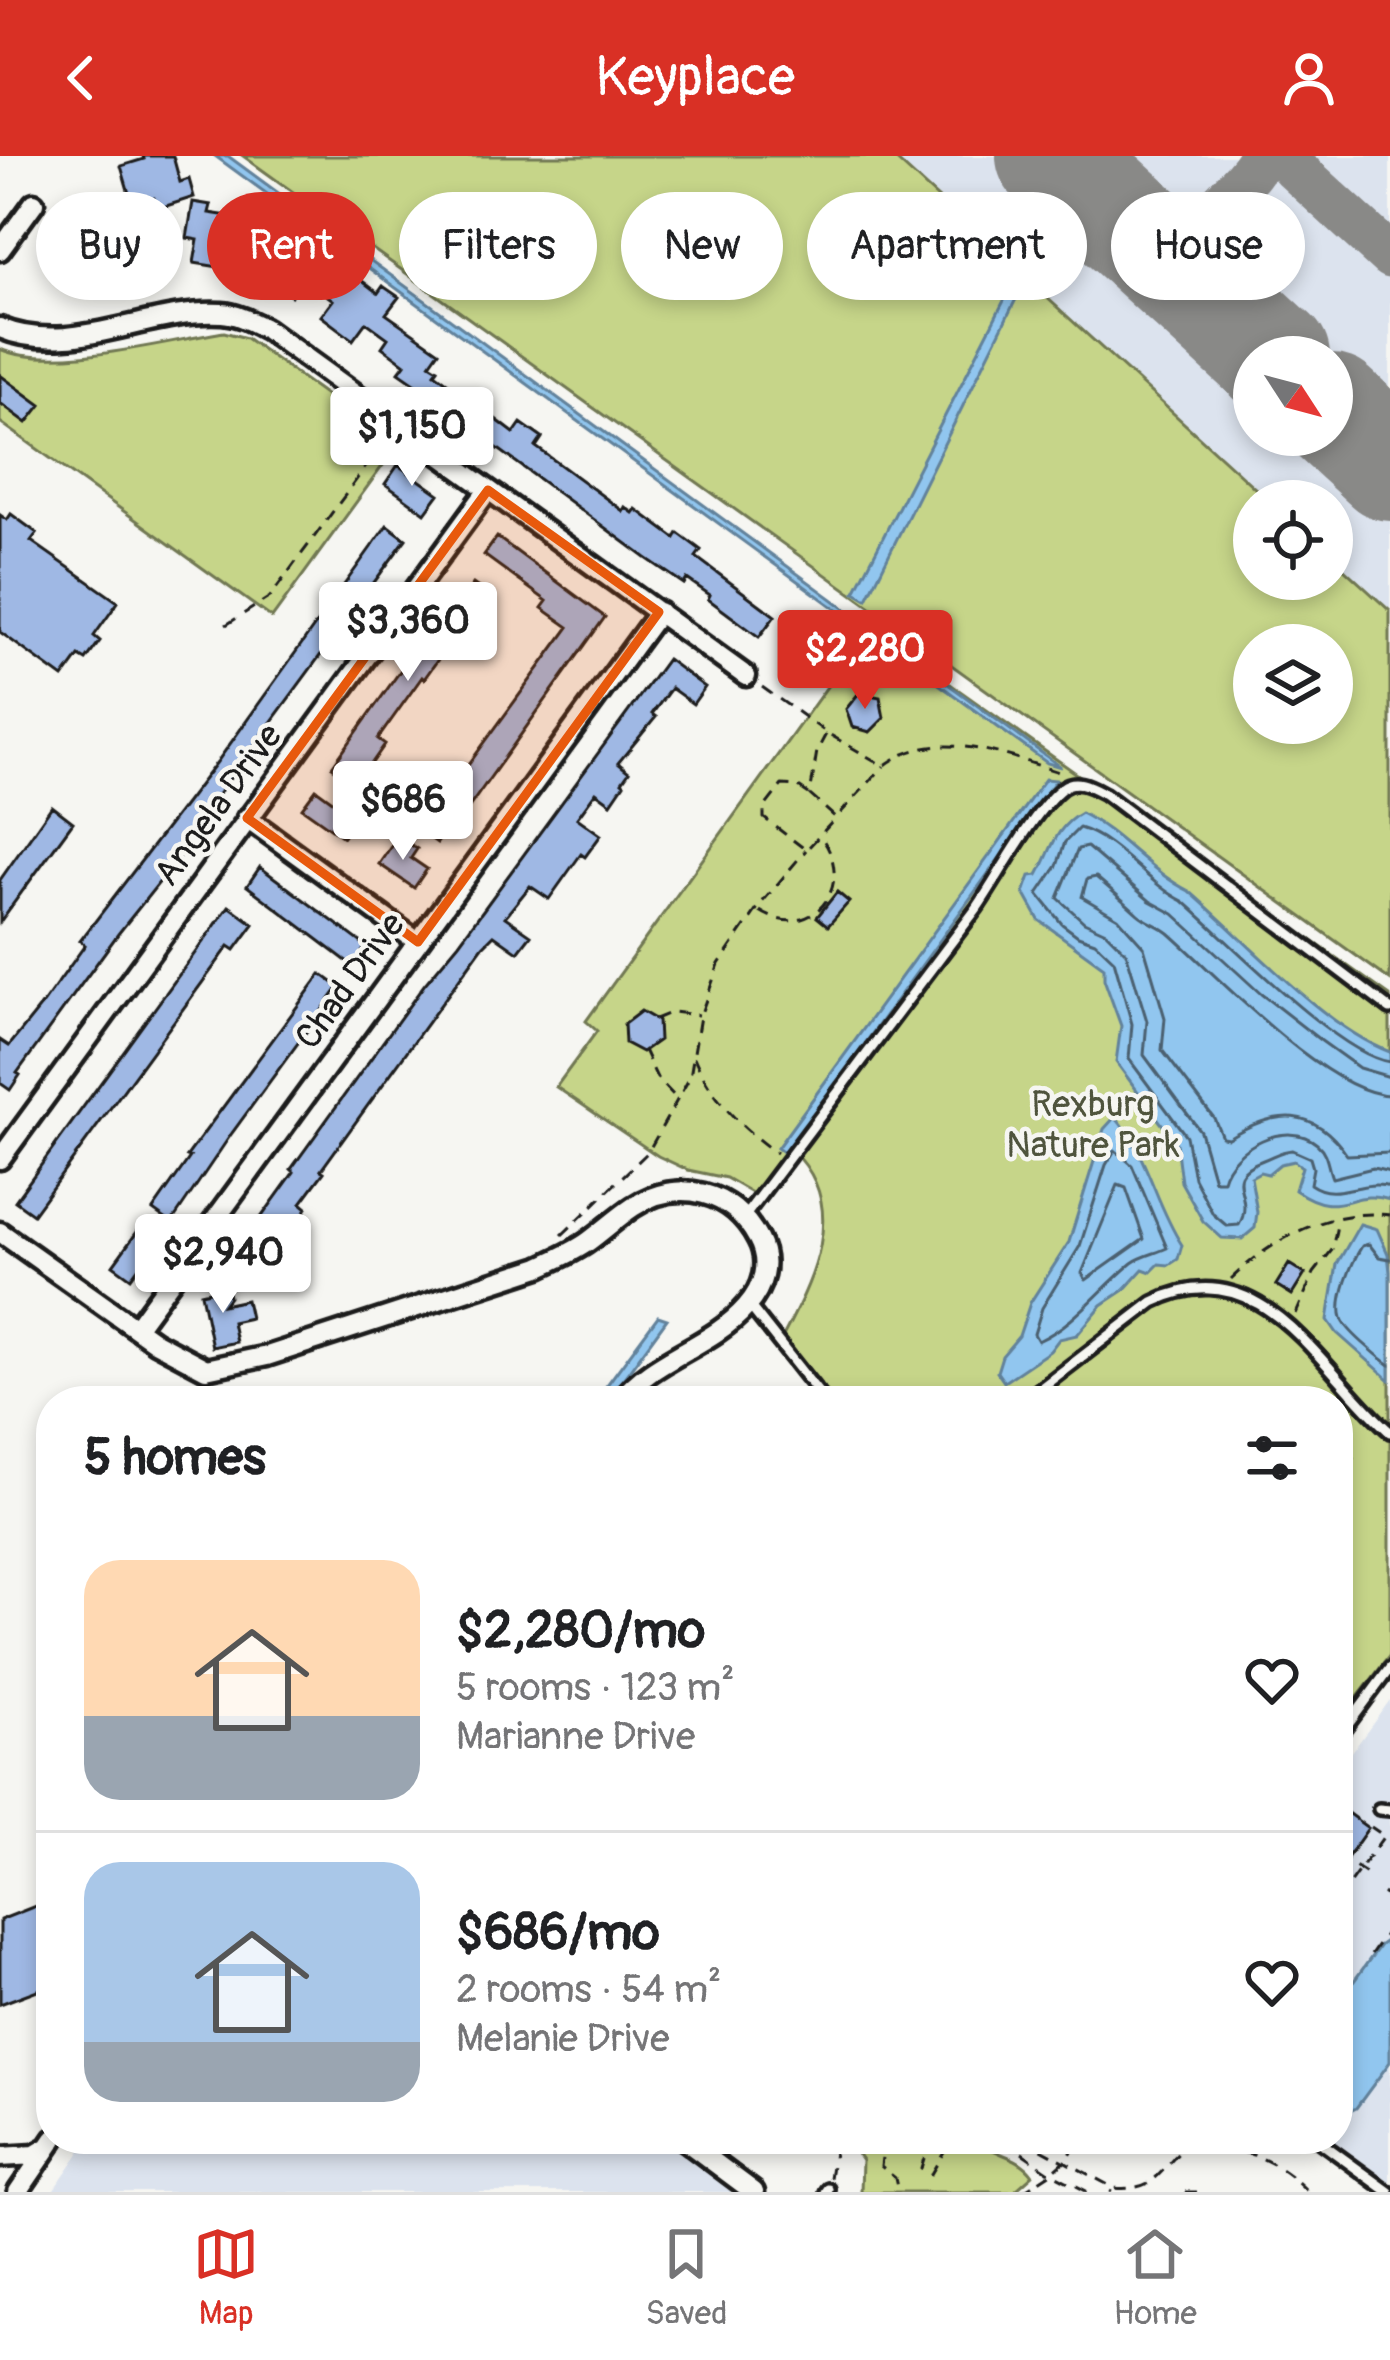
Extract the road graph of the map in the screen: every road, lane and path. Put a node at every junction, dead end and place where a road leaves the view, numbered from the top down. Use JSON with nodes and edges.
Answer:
{"nodes":[{"id":1,"x":34,"y":202,"type":"dead end"},
{"id":2,"x":0,"y":250,"type":"edge"},
{"id":3,"x":0,"y":328,"type":"edge"},
{"id":4,"x":388,"y":437,"type":"dead end"},
{"id":5,"x":488,"y":490,"type":"junction"},
{"id":6,"x":659,"y":612,"type":"junction"},
{"id":7,"x":226,"y":625,"type":"dead end"},
{"id":8,"x":746,"y":676,"type":"joint"},
{"id":9,"x":827,"y":733,"type":"junction"},
{"id":10,"x":884,"y":766,"type":"junction"},
{"id":11,"x":1089,"y":786,"type":"junction"},
{"id":12,"x":810,"y":795,"type":"junction"},
{"id":13,"x":247,"y":818,"type":"junction"},
{"id":14,"x":836,"y":818,"type":"junction"},
{"id":15,"x":820,"y":836,"type":"junction"},
{"id":16,"x":806,"y":850,"type":"junction"},
{"id":17,"x":757,"y":909,"type":"junction"},
{"id":18,"x":418,"y":942,"type":"junction"},
{"id":19,"x":1390,"y":1009,"type":"edge"},
{"id":20,"x":700,"y":1016,"type":"junction"},
{"id":21,"x":655,"y":1019,"type":"dead end"},
{"id":22,"x":644,"y":1050,"type":"dead end"},
{"id":23,"x":694,"y":1055,"type":"junction"},
{"id":24,"x":678,"y":1100,"type":"junction"},
{"id":25,"x":0,"y":1159,"type":"edge"},
{"id":26,"x":786,"y":1160,"type":"junction"},
{"id":27,"x":1390,"y":1215,"type":"edge"},
{"id":28,"x":745,"y":1216,"type":"junction"},
{"id":29,"x":1339,"y":1218,"type":"junction"},
{"id":30,"x":0,"y":1232,"type":"edge"},
{"id":31,"x":563,"y":1235,"type":"dead end"},
{"id":32,"x":1220,"y":1289,"type":"junction"},
{"id":33,"x":749,"y":1305,"type":"junction"},
{"id":34,"x":1289,"y":1326,"type":"junction"},
{"id":35,"x":136,"y":1328,"type":"junction"},
{"id":36,"x":633,"y":1386,"type":"edge"},
{"id":37,"x":814,"y":1386,"type":"edge"},
{"id":38,"x":1044,"y":1386,"type":"edge"},
{"id":39,"x":1345,"y":1386,"type":"edge"},
{"id":40,"x":1353,"y":1396,"type":"edge"},
{"id":41,"x":1390,"y":1432,"type":"edge"},
{"id":42,"x":1390,"y":1668,"type":"edge"},
{"id":43,"x":1353,"y":1718,"type":"edge"},
{"id":44,"x":1372,"y":1827,"type":"dead end"},
{"id":45,"x":1353,"y":1865,"type":"edge"},
{"id":46,"x":1360,"y":1869,"type":"junction"},
{"id":47,"x":1372,"y":1878,"type":"dead end"},
{"id":48,"x":1353,"y":1879,"type":"edge"},
{"id":49,"x":1382,"y":1893,"type":"dead end"},
{"id":50,"x":1390,"y":1899,"type":"edge"},
{"id":51,"x":1390,"y":1928,"type":"edge"},
{"id":52,"x":1371,"y":1954,"type":"dead end"},
{"id":53,"x":36,"y":2154,"type":"edge"},
{"id":54,"x":43,"y":2154,"type":"edge"},
{"id":55,"x":703,"y":2154,"type":"edge"},
{"id":56,"x":833,"y":2154,"type":"edge"},
{"id":57,"x":880,"y":2154,"type":"edge"},
{"id":58,"x":924,"y":2154,"type":"edge"},
{"id":59,"x":943,"y":2154,"type":"edge"},
{"id":60,"x":1023,"y":2154,"type":"edge"},
{"id":61,"x":1049,"y":2154,"type":"edge"},
{"id":62,"x":1069,"y":2154,"type":"edge"},
{"id":63,"x":1178,"y":2154,"type":"edge"},
{"id":64,"x":1245,"y":2154,"type":"edge"},
{"id":65,"x":1337,"y":2154,"type":"edge"},
{"id":66,"x":0,"y":2158,"type":"edge"},
{"id":67,"x":1064,"y":2163,"type":"junction"},
{"id":68,"x":1051,"y":2173,"type":"junction"},
{"id":69,"x":1154,"y":2184,"type":"junction"},
{"id":70,"x":827,"y":2190,"type":"edge"},
{"id":71,"x":1112,"y":2190,"type":"edge"},
{"id":72,"x":1124,"y":2191,"type":"edge"},
{"id":73,"x":18,"y":2192,"type":"edge"},
{"id":74,"x":754,"y":2192,"type":"edge"},
{"id":75,"x":898,"y":2192,"type":"edge"},
{"id":76,"x":1022,"y":2192,"type":"edge"},
{"id":77,"x":1084,"y":2192,"type":"edge"},
{"id":78,"x":1102,"y":2192,"type":"edge"},
{"id":79,"x":1150,"y":2192,"type":"edge"},
{"id":80,"x":1185,"y":2192,"type":"edge"},
{"id":81,"x":1206,"y":2192,"type":"edge"},
{"id":82,"x":1307,"y":2192,"type":"edge"},
{"id":83,"x":1389,"y":2192,"type":"edge"}],
"edges":[{"from":1,"to":2,"type":"street"},
{"from":3,"to":5,"type":"street"},
{"from":4,"to":7,"type":"path"},
{"from":5,"to":6,"type":"street"},
{"from":5,"to":13,"type":"street","name":"Angela Drive"},
{"from":6,"to":8,"type":"street"},
{"from":6,"to":18,"type":"street","name":"Chad Drive"},
{"from":8,"to":9,"type":"path"},
{"from":9,"to":10,"type":"path"},
{"from":9,"to":12,"type":"path"},
{"from":10,"to":11,"type":"path"},
{"from":10,"to":14,"type":"path"},
{"from":11,"to":19,"type":"lane"},
{"from":11,"to":26,"type":"lane"},
{"from":12,"to":14,"type":"path"},
{"from":12,"to":16,"type":"path"},
{"from":13,"to":18,"type":"street"},
{"from":13,"to":25,"type":"street","name":"Angela Drive"},
{"from":14,"to":15,"type":"path"},
{"from":15,"to":16,"type":"path"},
{"from":15,"to":17,"type":"path"},
{"from":16,"to":17,"type":"path"},
{"from":17,"to":20,"type":"path"},
{"from":18,"to":35,"type":"street","name":"Chad Drive"},
{"from":20,"to":21,"type":"path"},
{"from":20,"to":23,"type":"path"},
{"from":22,"to":24,"type":"path"},
{"from":23,"to":24,"type":"path"},
{"from":23,"to":26,"type":"path"},
{"from":24,"to":31,"type":"path"},
{"from":26,"to":28,"type":"lane"},
{"from":27,"to":29,"type":"path"},
{"from":28,"to":33,"type":"street"},
{"from":28,"to":35,"type":"street"},
{"from":29,"to":32,"type":"path"},
{"from":29,"to":34,"type":"path"},
{"from":30,"to":35,"type":"street"},
{"from":32,"to":34,"type":"lane"},
{"from":32,"to":38,"type":"lane"},
{"from":33,"to":36,"type":"street"},
{"from":33,"to":37,"type":"lane"},
{"from":34,"to":39,"type":"lane"},
{"from":40,"to":41,"type":"lane"},
{"from":42,"to":43,"type":"lane"},
{"from":44,"to":46,"type":"path"},
{"from":45,"to":46,"type":"path"},
{"from":46,"to":47,"type":"path"},
{"from":46,"to":48,"type":"path"},
{"from":49,"to":50,"type":"path"},
{"from":51,"to":52,"type":"path"},
{"from":53,"to":66,"type":"street"},
{"from":54,"to":73,"type":"street"},
{"from":55,"to":74,"type":"street"},
{"from":56,"to":70,"type":"path"},
{"from":57,"to":75,"type":"path"},
{"from":58,"to":59,"type":"path"},
{"from":60,"to":68,"type":"path"},
{"from":61,"to":67,"type":"path"},
{"from":62,"to":67,"type":"path"},
{"from":63,"to":69,"type":"path"},
{"from":64,"to":82,"type":"path"},
{"from":65,"to":83,"type":"lane"},
{"from":67,"to":68,"type":"path"},
{"from":67,"to":71,"type":"path"},
{"from":68,"to":76,"type":"path"},
{"from":68,"to":77,"type":"path"},
{"from":69,"to":72,"type":"path"},
{"from":69,"to":79,"type":"path"},
{"from":71,"to":72,"type":"path"},
{"from":71,"to":78,"type":"path"},
{"from":80,"to":81,"type":"path"}]}
